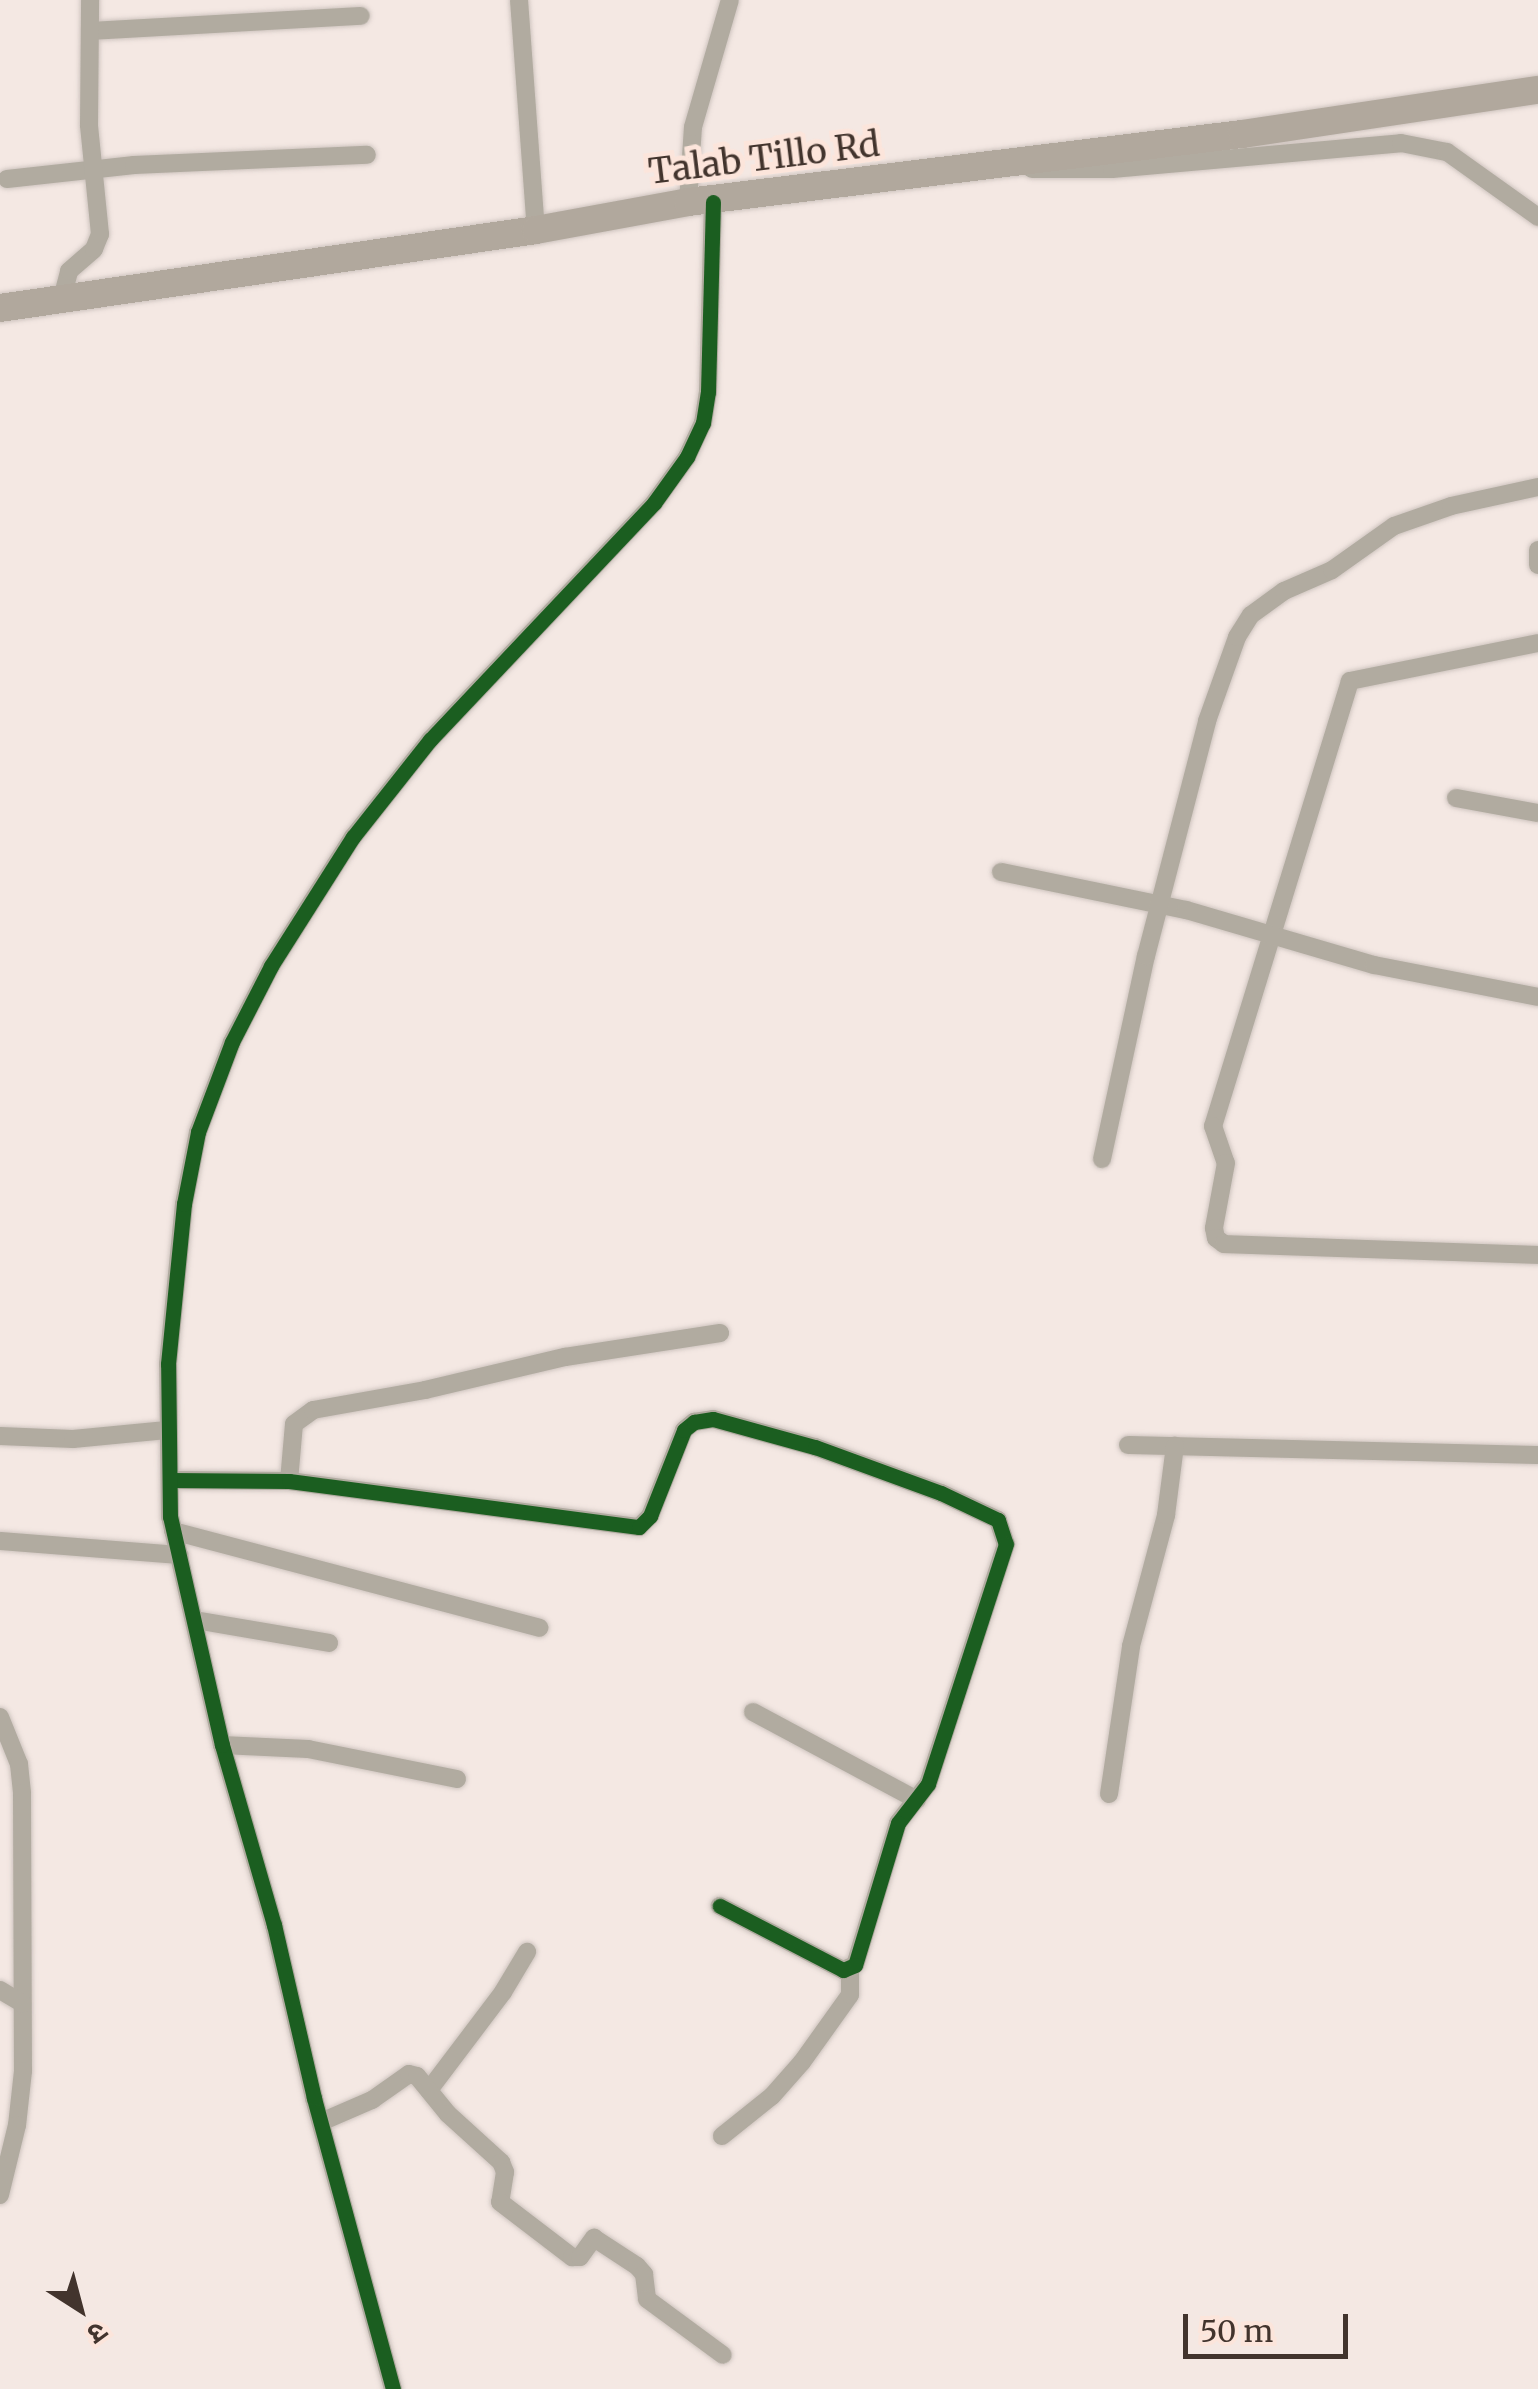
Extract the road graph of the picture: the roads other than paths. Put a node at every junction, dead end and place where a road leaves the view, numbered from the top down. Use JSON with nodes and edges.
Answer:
{"nodes":[{"id":1,"x":90,"y":0,"type":"edge"},
{"id":2,"x":519,"y":0,"type":"edge"},
{"id":3,"x":730,"y":0,"type":"edge"},
{"id":4,"x":361,"y":16,"type":"dead end"},
{"id":5,"x":102,"y":30,"type":"junction"},
{"id":6,"x":1529,"y":92,"type":"edge"},
{"id":7,"x":367,"y":154,"type":"dead end"},
{"id":8,"x":987,"y":166,"type":"junction"},
{"id":9,"x":102,"y":168,"type":"junction"},
{"id":10,"x":7,"y":179,"type":"dead end"},
{"id":11,"x":701,"y":202,"type":"junction"},
{"id":12,"x":1538,"y":217,"type":"edge"},
{"id":13,"x":536,"y":230,"type":"junction"},
{"id":14,"x":62,"y":298,"type":"junction"},
{"id":15,"x":0,"y":308,"type":"edge"},
{"id":16,"x":1538,"y":487,"type":"edge"},
{"id":17,"x":1538,"y":550,"type":"edge"},
{"id":18,"x":1538,"y":566,"type":"edge"},
{"id":19,"x":1538,"y":643,"type":"edge"},
{"id":20,"x":1456,"y":798,"type":"dead end"},
{"id":21,"x":1538,"y":813,"type":"edge"},
{"id":22,"x":1002,"y":872,"type":"dead end"},
{"id":23,"x":1162,"y":907,"type":"junction"},
{"id":24,"x":1271,"y":937,"type":"junction"},
{"id":25,"x":1538,"y":997,"type":"edge"},
{"id":26,"x":1102,"y":1159,"type":"dead end"},
{"id":27,"x":1538,"y":1255,"type":"edge"},
{"id":28,"x":720,"y":1332,"type":"dead end"},
{"id":29,"x":167,"y":1430,"type":"junction"},
{"id":30,"x":0,"y":1436,"type":"edge"},
{"id":31,"x":1128,"y":1444,"type":"dead end"},
{"id":32,"x":1175,"y":1446,"type":"junction"},
{"id":33,"x":1538,"y":1455,"type":"edge"},
{"id":34,"x":171,"y":1480,"type":"junction"},
{"id":35,"x":289,"y":1481,"type":"junction"},
{"id":36,"x":173,"y":1531,"type":"junction"},
{"id":37,"x":0,"y":1542,"type":"edge"},
{"id":38,"x":179,"y":1556,"type":"junction"},
{"id":39,"x":195,"y":1620,"type":"junction"},
{"id":40,"x":539,"y":1628,"type":"dead end"},
{"id":41,"x":328,"y":1644,"type":"dead end"},
{"id":42,"x":753,"y":1712,"type":"dead end"},
{"id":43,"x":0,"y":1717,"type":"edge"},
{"id":44,"x":222,"y":1746,"type":"junction"},
{"id":45,"x":457,"y":1779,"type":"dead end"},
{"id":46,"x":1109,"y":1794,"type":"dead end"},
{"id":47,"x":916,"y":1800,"type":"junction"},
{"id":48,"x":720,"y":1906,"type":"dead end"},
{"id":49,"x":527,"y":1952,"type":"dead end"},
{"id":50,"x":850,"y":1969,"type":"junction"},
{"id":51,"x":0,"y":1990,"type":"edge"},
{"id":52,"x":22,"y":2002,"type":"junction"},
{"id":53,"x":429,"y":2090,"type":"junction"},
{"id":54,"x":321,"y":2122,"type":"junction"},
{"id":55,"x":722,"y":2136,"type":"dead end"},
{"id":56,"x":0,"y":2195,"type":"edge"},
{"id":57,"x":723,"y":2355,"type":"dead end"},
{"id":58,"x":393,"y":2389,"type":"edge"}],
"edges":[{"from":1,"to":5,"type":"street"},
{"from":2,"to":13,"type":"street"},
{"from":3,"to":11,"type":"street"},
{"from":4,"to":5,"type":"street"},
{"from":5,"to":9,"type":"street"},
{"from":6,"to":8,"type":"main road","name":"Talab Tillo Rd"},
{"from":7,"to":9,"type":"street"},
{"from":8,"to":11,"type":"main road","name":"Talab Tillo Rd"},
{"from":8,"to":12,"type":"street"},
{"from":9,"to":10,"type":"street"},
{"from":9,"to":14,"type":"street"},
{"from":11,"to":13,"type":"main road","name":"Talab Tillo Rd"},
{"from":11,"to":29,"type":"street"},
{"from":13,"to":14,"type":"main road","name":"Talab Tillo Rd"},
{"from":14,"to":15,"type":"main road","name":"Talab Tillo Rd"},
{"from":16,"to":23,"type":"street"},
{"from":17,"to":18,"type":"street"},
{"from":19,"to":24,"type":"street"},
{"from":20,"to":21,"type":"street"},
{"from":22,"to":23,"type":"street"},
{"from":23,"to":24,"type":"street"},
{"from":23,"to":26,"type":"street"},
{"from":24,"to":25,"type":"street"},
{"from":24,"to":27,"type":"street"},
{"from":28,"to":35,"type":"street"},
{"from":29,"to":30,"type":"street"},
{"from":29,"to":34,"type":"street"},
{"from":31,"to":32,"type":"street"},
{"from":32,"to":33,"type":"street"},
{"from":32,"to":46,"type":"street"},
{"from":34,"to":35,"type":"street"},
{"from":34,"to":36,"type":"street"},
{"from":35,"to":47,"type":"street"},
{"from":36,"to":38,"type":"street"},
{"from":36,"to":40,"type":"street"},
{"from":37,"to":38,"type":"street"},
{"from":38,"to":39,"type":"street"},
{"from":39,"to":41,"type":"street"},
{"from":39,"to":44,"type":"street"},
{"from":42,"to":47,"type":"street"},
{"from":43,"to":52,"type":"street"},
{"from":44,"to":45,"type":"street"},
{"from":44,"to":54,"type":"street"},
{"from":47,"to":50,"type":"street"},
{"from":48,"to":50,"type":"street"},
{"from":49,"to":53,"type":"street"},
{"from":50,"to":55,"type":"street"},
{"from":51,"to":52,"type":"street"},
{"from":52,"to":56,"type":"street"},
{"from":53,"to":54,"type":"street"},
{"from":53,"to":57,"type":"street"},
{"from":54,"to":58,"type":"street"}]}
